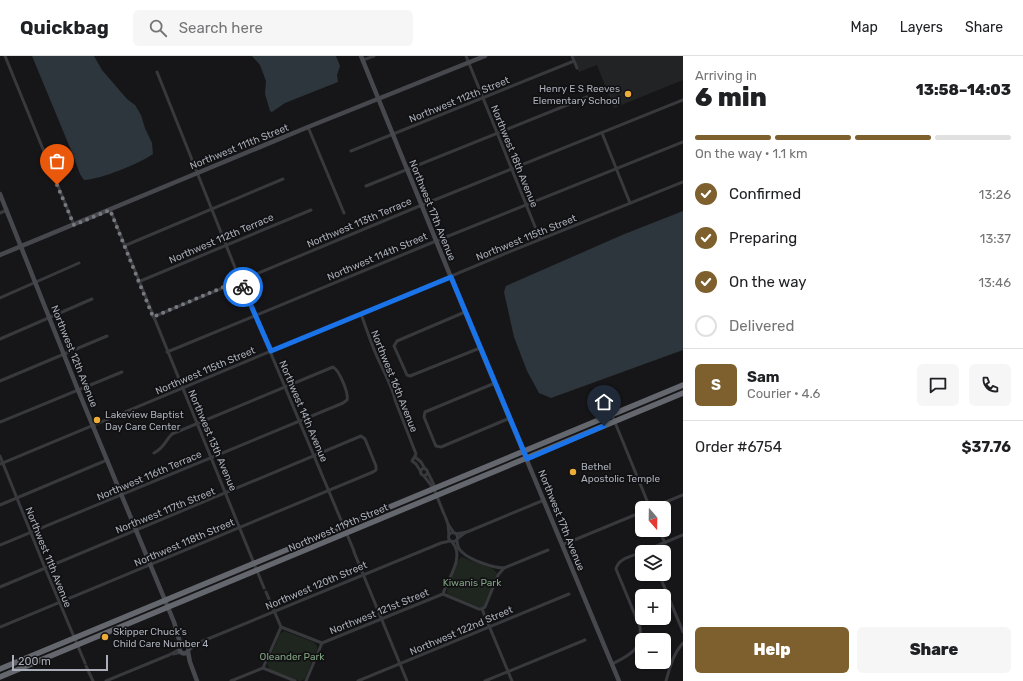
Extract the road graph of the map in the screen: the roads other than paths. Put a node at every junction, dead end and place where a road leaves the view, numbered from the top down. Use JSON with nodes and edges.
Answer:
{"nodes":[{"id":1,"x":6,"y":56,"type":"edge"},
{"id":2,"x":374,"y":56,"type":"edge"},
{"id":3,"x":466,"y":56,"type":"edge"},
{"id":4,"x":485,"y":56,"type":"edge"},
{"id":5,"x":572,"y":56,"type":"edge"},
{"id":6,"x":362,"y":58,"type":"edge"},
{"id":7,"x":574,"y":61,"type":"junction"},
{"id":8,"x":468,"y":62,"type":"junction"},
{"id":9,"x":577,"y":68,"type":"dead end"},
{"id":10,"x":158,"y":72,"type":"dead end"},
{"id":11,"x":587,"y":97,"type":"dead end"},
{"id":12,"x":483,"y":98,"type":"junction"},
{"id":13,"x":378,"y":99,"type":"junction"},
{"id":14,"x":683,"y":100,"type":"edge"},
{"id":15,"x":308,"y":127,"type":"junction"},
{"id":16,"x":602,"y":133,"type":"junction"},
{"id":17,"x":392,"y":134,"type":"junction"},
{"id":18,"x":498,"y":134,"type":"junction"},
{"id":19,"x":683,"y":142,"type":"edge"},
{"id":20,"x":351,"y":151,"type":"dead end"},
{"id":21,"x":407,"y":169,"type":"junction"},
{"id":22,"x":512,"y":169,"type":"junction"},
{"id":23,"x":617,"y":169,"type":"junction"},
{"id":24,"x":198,"y":173,"type":"junction"},
{"id":25,"x":283,"y":179,"type":"dead end"},
{"id":26,"x":683,"y":182,"type":"edge"},
{"id":27,"x":366,"y":186,"type":"dead end"},
{"id":28,"x":0,"y":194,"type":"edge"},
{"id":29,"x":630,"y":203,"type":"junction"},
{"id":30,"x":526,"y":204,"type":"junction"},
{"id":31,"x":422,"y":205,"type":"junction"},
{"id":32,"x":212,"y":209,"type":"junction"},
{"id":33,"x":7,"y":210,"type":"junction"},
{"id":34,"x":110,"y":210,"type":"junction"},
{"id":35,"x":311,"y":210,"type":"dead end"},
{"id":36,"x":0,"y":213,"type":"edge"},
{"id":37,"x":344,"y":213,"type":"dead end"},
{"id":38,"x":74,"y":225,"type":"junction"},
{"id":39,"x":540,"y":239,"type":"junction"},
{"id":40,"x":436,"y":240,"type":"junction"},
{"id":41,"x":226,"y":245,"type":"junction"},
{"id":42,"x":20,"y":246,"type":"junction"},
{"id":43,"x":124,"y":246,"type":"junction"},
{"id":44,"x":0,"y":255,"type":"edge"},
{"id":45,"x":79,"y":263,"type":"dead end"},
{"id":46,"x":451,"y":277,"type":"junction"},
{"id":47,"x":240,"y":280,"type":"junction"},
{"id":48,"x":138,"y":282,"type":"junction"},
{"id":49,"x":35,"y":283,"type":"junction"},
{"id":50,"x":0,"y":298,"type":"edge"},
{"id":51,"x":92,"y":299,"type":"dead end"},
{"id":52,"x":465,"y":312,"type":"junction"},
{"id":53,"x":361,"y":314,"type":"junction"},
{"id":54,"x":255,"y":316,"type":"junction"},
{"id":55,"x":153,"y":317,"type":"junction"},
{"id":56,"x":50,"y":318,"type":"junction"},
{"id":57,"x":107,"y":336,"type":"dead end"},
{"id":58,"x":0,"y":339,"type":"edge"},
{"id":59,"x":480,"y":348,"type":"junction"},
{"id":60,"x":271,"y":351,"type":"junction"},
{"id":61,"x":167,"y":352,"type":"junction"},
{"id":62,"x":64,"y":354,"type":"junction"},
{"id":63,"x":122,"y":372,"type":"dead end"},
{"id":64,"x":0,"y":381,"type":"edge"},
{"id":65,"x":495,"y":383,"type":"junction"},
{"id":66,"x":683,"y":385,"type":"edge"},
{"id":67,"x":286,"y":386,"type":"junction"},
{"id":68,"x":182,"y":388,"type":"junction"},
{"id":69,"x":78,"y":390,"type":"junction"},
{"id":70,"x":683,"y":393,"type":"edge"},
{"id":71,"x":612,"y":415,"type":"junction"},
{"id":72,"x":510,"y":418,"type":"junction"},
{"id":73,"x":300,"y":421,"type":"junction"},
{"id":74,"x":0,"y":422,"type":"edge"},
{"id":75,"x":615,"y":422,"type":"junction"},
{"id":76,"x":197,"y":423,"type":"junction"},
{"id":77,"x":93,"y":425,"type":"junction"},
{"id":78,"x":524,"y":452,"type":"junction"},
{"id":79,"x":154,"y":453,"type":"dead end"},
{"id":80,"x":0,"y":456,"type":"edge"},
{"id":81,"x":315,"y":456,"type":"junction"},
{"id":82,"x":416,"y":456,"type":"junction"},
{"id":83,"x":212,"y":458,"type":"junction"},
{"id":84,"x":527,"y":459,"type":"junction"},
{"id":85,"x":107,"y":460,"type":"junction"},
{"id":86,"x":421,"y":461,"type":"junction"},
{"id":87,"x":2,"y":464,"type":"edge"},
{"id":88,"x":416,"y":464,"type":"junction"},
{"id":89,"x":425,"y":469,"type":"junction"},
{"id":90,"x":374,"y":472,"type":"joint"},
{"id":91,"x":421,"y":472,"type":"junction"},
{"id":92,"x":428,"y":473,"type":"junction"},
{"id":93,"x":424,"y":476,"type":"junction"},
{"id":94,"x":434,"y":489,"type":"junction"},
{"id":95,"x":328,"y":490,"type":"junction"},
{"id":96,"x":226,"y":493,"type":"junction"},
{"id":97,"x":683,"y":495,"type":"edge"},
{"id":98,"x":121,"y":496,"type":"junction"},
{"id":99,"x":437,"y":496,"type":"junction"},
{"id":100,"x":17,"y":498,"type":"junction"},
{"id":101,"x":544,"y":500,"type":"junction"},
{"id":102,"x":648,"y":501,"type":"edge"},
{"id":103,"x":668,"y":501,"type":"edge"},
{"id":104,"x":0,"y":505,"type":"edge"},
{"id":105,"x":635,"y":515,"type":"edge"},
{"id":106,"x":448,"y":524,"type":"junction"},
{"id":107,"x":344,"y":526,"type":"junction"},
{"id":108,"x":240,"y":527,"type":"junction"},
{"id":109,"x":136,"y":530,"type":"junction"},
{"id":110,"x":466,"y":532,"type":"junction"},
{"id":111,"x":31,"y":533,"type":"junction"},
{"id":112,"x":347,"y":533,"type":"junction"},
{"id":113,"x":455,"y":533,"type":"junction"},
{"id":114,"x":683,"y":535,"type":"edge"},
{"id":115,"x":449,"y":536,"type":"junction"},
{"id":116,"x":663,"y":537,"type":"edge"},
{"id":117,"x":457,"y":539,"type":"junction"},
{"id":118,"x":451,"y":541,"type":"junction"},
{"id":119,"x":441,"y":542,"type":"junction"},
{"id":120,"x":665,"y":543,"type":"junction"},
{"id":121,"x":0,"y":545,"type":"edge"},
{"id":122,"x":562,"y":545,"type":"junction"},
{"id":123,"x":661,"y":545,"type":"edge"},
{"id":124,"x":548,"y":550,"type":"dead end"},
{"id":125,"x":466,"y":555,"type":"junction"},
{"id":126,"x":635,"y":555,"type":"edge"},
{"id":127,"x":457,"y":558,"type":"junction"},
{"id":128,"x":255,"y":563,"type":"junction"},
{"id":129,"x":150,"y":565,"type":"junction"},
{"id":130,"x":45,"y":568,"type":"junction"},
{"id":131,"x":495,"y":568,"type":"junction"},
{"id":132,"x":504,"y":568,"type":"junction"},
{"id":133,"x":257,"y":570,"type":"junction"},
{"id":134,"x":363,"y":574,"type":"junction"},
{"id":135,"x":498,"y":575,"type":"junction"},
{"id":136,"x":662,"y":581,"type":"edge"},
{"id":137,"x":0,"y":587,"type":"edge"},
{"id":138,"x":264,"y":588,"type":"dead end"},
{"id":139,"x":266,"y":592,"type":"dead end"},
{"id":140,"x":443,"y":594,"type":"junction"},
{"id":141,"x":569,"y":594,"type":"dead end"},
{"id":142,"x":165,"y":600,"type":"junction"},
{"id":143,"x":59,"y":603,"type":"junction"},
{"id":144,"x":168,"y":608,"type":"junction"},
{"id":145,"x":482,"y":609,"type":"junction"},
{"id":146,"x":274,"y":611,"type":"junction"},
{"id":147,"x":382,"y":619,"type":"junction"},
{"id":148,"x":490,"y":626,"type":"junction"},
{"id":149,"x":0,"y":627,"type":"edge"},
{"id":150,"x":281,"y":628,"type":"junction"},
{"id":151,"x":683,"y":632,"type":"edge"},
{"id":152,"x":74,"y":638,"type":"junction"},
{"id":153,"x":585,"y":640,"type":"dead end"},
{"id":154,"x":322,"y":643,"type":"junction"},
{"id":155,"x":683,"y":643,"type":"edge"},
{"id":156,"x":78,"y":645,"type":"junction"},
{"id":157,"x":184,"y":649,"type":"junction"},
{"id":158,"x":400,"y":664,"type":"junction"},
{"id":159,"x":612,"y":664,"type":"junction"},
{"id":160,"x":263,"y":668,"type":"junction"},
{"id":161,"x":0,"y":669,"type":"edge"},
{"id":162,"x":508,"y":671,"type":"junction"},
{"id":163,"x":0,"y":677,"type":"edge"},
{"id":164,"x":93,"y":681,"type":"edge"},
{"id":165,"x":106,"y":681,"type":"edge"},
{"id":166,"x":197,"y":681,"type":"edge"},
{"id":167,"x":232,"y":681,"type":"edge"},
{"id":168,"x":294,"y":681,"type":"edge"},
{"id":169,"x":306,"y":681,"type":"edge"},
{"id":170,"x":358,"y":681,"type":"edge"},
{"id":171,"x":407,"y":681,"type":"edge"},
{"id":172,"x":485,"y":681,"type":"edge"},
{"id":173,"x":512,"y":681,"type":"edge"},
{"id":174,"x":619,"y":681,"type":"edge"},
{"id":175,"x":666,"y":681,"type":"edge"}],
"edges":[{"from":1,"to":38,"type":"street"},
{"from":2,"to":6,"type":"street"},
{"from":3,"to":8,"type":"street","name":"Northwest 18th Avenue"},
{"from":4,"to":8,"type":"street","name":"Northwest 111th Street"},
{"from":5,"to":7,"type":"street"},
{"from":6,"to":13,"type":"street","name":"Northwest 17th Avenue"},
{"from":7,"to":9,"type":"street"},
{"from":7,"to":12,"type":"street","name":"Northwest 112th Street"},
{"from":8,"to":12,"type":"street","name":"Northwest 18th Avenue"},
{"from":8,"to":13,"type":"street","name":"Northwest 111th Street"},
{"from":10,"to":24,"type":"street","name":"Northwest 14th Avenue"},
{"from":11,"to":18,"type":"street"},
{"from":12,"to":17,"type":"street","name":"Northwest 112th Street"},
{"from":12,"to":18,"type":"street","name":"Northwest 18th Avenue"},
{"from":13,"to":15,"type":"street","name":"Northwest 111th Street"},
{"from":13,"to":17,"type":"street","name":"Northwest 17th Avenue"},
{"from":14,"to":16,"type":"street","name":"Northwest 113th Terrace"},
{"from":15,"to":24,"type":"street","name":"Northwest 111th Street"},
{"from":15,"to":37,"type":"street"},
{"from":16,"to":22,"type":"street","name":"Northwest 113th Terrace"},
{"from":16,"to":23,"type":"street"},
{"from":17,"to":20,"type":"street","name":"Northwest 112th Street"},
{"from":17,"to":21,"type":"street","name":"Northwest 17th Avenue"},
{"from":18,"to":21,"type":"street"},
{"from":18,"to":22,"type":"street","name":"Northwest 18th Avenue"},
{"from":19,"to":23,"type":"street","name":"Northwest 114th Street"},
{"from":21,"to":27,"type":"street"},
{"from":21,"to":31,"type":"street","name":"Northwest 17th Avenue"},
{"from":22,"to":30,"type":"street","name":"Northwest 18th Avenue"},
{"from":22,"to":31,"type":"street","name":"Northwest 113th Terrace"},
{"from":23,"to":29,"type":"street"},
{"from":23,"to":30,"type":"street","name":"Northwest 114th Street"},
{"from":24,"to":32,"type":"street","name":"Northwest 14th Avenue"},
{"from":24,"to":34,"type":"street","name":"Northwest 111th Street"},
{"from":25,"to":32,"type":"street"},
{"from":26,"to":29,"type":"street","name":"Northwest 115th Street"},
{"from":28,"to":33,"type":"street","name":"Northwest 12th Avenue"},
{"from":29,"to":39,"type":"street","name":"Northwest 115th Street"},
{"from":30,"to":39,"type":"street","name":"Northwest 18th Avenue"},
{"from":30,"to":40,"type":"street","name":"Northwest 114th Street"},
{"from":31,"to":40,"type":"street","name":"Northwest 17th Avenue"},
{"from":31,"to":47,"type":"street","name":"Northwest 113th Terrace"},
{"from":32,"to":41,"type":"street","name":"Northwest 14th Avenue"},
{"from":32,"to":43,"type":"street"},
{"from":33,"to":36,"type":"street"},
{"from":33,"to":42,"type":"street","name":"Northwest 12th Avenue"},
{"from":34,"to":38,"type":"street","name":"Northwest 111th Street"},
{"from":34,"to":43,"type":"street","name":"Northwest 13th Avenue"},
{"from":35,"to":41,"type":"street","name":"Northwest 112th Terrace"},
{"from":38,"to":42,"type":"street","name":"Northwest 111th Street"},
{"from":39,"to":46,"type":"street","name":"Northwest 115th Street"},
{"from":40,"to":46,"type":"street","name":"Northwest 17th Avenue"},
{"from":40,"to":54,"type":"street","name":"Northwest 114th Street"},
{"from":41,"to":47,"type":"street","name":"Northwest 14th Avenue"},
{"from":41,"to":48,"type":"street","name":"Northwest 112th Terrace"},
{"from":42,"to":44,"type":"street","name":"Northwest 111th Street"},
{"from":42,"to":49,"type":"street","name":"Northwest 12th Avenue"},
{"from":43,"to":48,"type":"street","name":"Northwest 13th Avenue"},
{"from":45,"to":49,"type":"street"},
{"from":46,"to":52,"type":"street","name":"Northwest 17th Avenue"},
{"from":46,"to":53,"type":"street","name":"Northwest 115th Street"},
{"from":47,"to":54,"type":"street","name":"Northwest 14th Avenue"},
{"from":47,"to":55,"type":"street","name":"Northwest 113th Terrace"},
{"from":48,"to":55,"type":"street","name":"Northwest 13th Avenue"},
{"from":49,"to":50,"type":"street"},
{"from":49,"to":56,"type":"street","name":"Northwest 12th Avenue"},
{"from":51,"to":56,"type":"street"},
{"from":52,"to":59,"type":"street","name":"Northwest 17th Avenue"},
{"from":52,"to":59,"type":"street"},
{"from":53,"to":60,"type":"street","name":"Northwest 115th Street"},
{"from":53,"to":82,"type":"street","name":"Northwest 16th Avenue"},
{"from":54,"to":60,"type":"street","name":"Northwest 14th Avenue"},
{"from":54,"to":61,"type":"street","name":"Northwest 114th Street"},
{"from":55,"to":61,"type":"street","name":"Northwest 13th Avenue"},
{"from":56,"to":58,"type":"street"},
{"from":56,"to":62,"type":"street","name":"Northwest 12th Avenue"},
{"from":57,"to":62,"type":"street"},
{"from":59,"to":65,"type":"street","name":"Northwest 17th Avenue"},
{"from":60,"to":67,"type":"street","name":"Northwest 14th Avenue"},
{"from":60,"to":68,"type":"street","name":"Northwest 115th Street"},
{"from":61,"to":68,"type":"street","name":"Northwest 13th Avenue"},
{"from":62,"to":64,"type":"street"},
{"from":62,"to":69,"type":"street","name":"Northwest 12th Avenue"},
{"from":63,"to":69,"type":"street"},
{"from":65,"to":72,"type":"street","name":"Northwest 17th Avenue"},
{"from":65,"to":72,"type":"street"},
{"from":66,"to":71,"type":"highway","name":"Northwest 119th Street"},
{"from":67,"to":73,"type":"street","name":"Northwest 14th Avenue"},
{"from":67,"to":73,"type":"street","name":"Northwest 116th Terrace"},
{"from":67,"to":76,"type":"street"},
{"from":68,"to":76,"type":"street","name":"Northwest 13th Avenue"},
{"from":68,"to":77,"type":"street","name":"Northwest 115th Street"},
{"from":69,"to":74,"type":"street"},
{"from":69,"to":77,"type":"street","name":"Northwest 12th Avenue"},
{"from":70,"to":75,"type":"highway","name":"Northwest 119th Street"},
{"from":71,"to":75,"type":"street"},
{"from":71,"to":78,"type":"highway","name":"Northwest 119th Street"},
{"from":72,"to":78,"type":"street","name":"Northwest 17th Avenue"},
{"from":73,"to":81,"type":"street","name":"Northwest 14th Avenue"},
{"from":73,"to":83,"type":"street","name":"Northwest 116th Terrace"},
{"from":75,"to":84,"type":"highway","name":"Northwest 119th Street"},
{"from":75,"to":102,"type":"street"},
{"from":76,"to":79,"type":"street"},
{"from":76,"to":83,"type":"street","name":"Northwest 13th Avenue"},
{"from":77,"to":85,"type":"street","name":"Northwest 12th Avenue"},
{"from":77,"to":87,"type":"street","name":"Northwest 115th Street"},
{"from":78,"to":84,"type":"street","name":"Northwest 17th Avenue"},
{"from":78,"to":94,"type":"highway","name":"Northwest 119th Street"},
{"from":80,"to":87,"type":"street","name":"Northwest 11th Avenue"},
{"from":81,"to":90,"type":"street","name":"Northwest 117th Street"},
{"from":81,"to":95,"type":"street","name":"Northwest 14th Avenue"},
{"from":81,"to":96,"type":"street","name":"Northwest 117th Street"},
{"from":82,"to":86,"type":"street","name":"Northwest 16th Avenue"},
{"from":82,"to":88,"type":"street","name":"Northwest 16th Avenue"},
{"from":83,"to":96,"type":"street","name":"Northwest 13th Avenue"},
{"from":83,"to":98,"type":"street","name":"Northwest 116th Terrace"},
{"from":84,"to":99,"type":"highway","name":"Northwest 119th Street"},
{"from":84,"to":101,"type":"street","name":"Northwest 17th Avenue"},
{"from":85,"to":98,"type":"street","name":"Northwest 12th Avenue"},
{"from":85,"to":100,"type":"street"},
{"from":86,"to":88,"type":"street"},
{"from":86,"to":89,"type":"street","name":"Northwest 16th Avenue"},
{"from":87,"to":100,"type":"street","name":"Northwest 11th Avenue"},
{"from":88,"to":91,"type":"street","name":"Northwest 16th Avenue"},
{"from":89,"to":91,"type":"street"},
{"from":89,"to":92,"type":"street","name":"Northwest 16th Avenue"},
{"from":90,"to":95,"type":"street","name":"Northwest 118th Street"},
{"from":91,"to":93,"type":"street","name":"Northwest 16th Avenue"},
{"from":92,"to":93,"type":"street"},
{"from":92,"to":94,"type":"street","name":"Northwest 16th Avenue"},
{"from":93,"to":94,"type":"street","name":"Northwest 16th Avenue"},
{"from":94,"to":99,"type":"street","name":"Northwest 16th Avenue"},
{"from":94,"to":107,"type":"highway","name":"Northwest 119th Street"},
{"from":95,"to":107,"type":"street","name":"Northwest 14th Avenue"},
{"from":95,"to":108,"type":"street","name":"Northwest 118th Street"},
{"from":96,"to":108,"type":"street","name":"Northwest 13th Avenue"},
{"from":96,"to":109,"type":"street","name":"Northwest 117th Street"},
{"from":97,"to":103,"type":"street"},
{"from":98,"to":109,"type":"street","name":"Northwest 12th Avenue"},
{"from":98,"to":111,"type":"street","name":"Northwest 116th Terrace"},
{"from":99,"to":106,"type":"street","name":"Northwest 16th Avenue"},
{"from":99,"to":112,"type":"highway","name":"Northwest 119th Street"},
{"from":100,"to":104,"type":"street"},
{"from":100,"to":111,"type":"street","name":"Northwest 11th Avenue"},
{"from":101,"to":110,"type":"street","name":"Northwest 120th Street"},
{"from":101,"to":122,"type":"street","name":"Northwest 17th Avenue"},
{"from":105,"to":122,"type":"street"},
{"from":106,"to":113,"type":"street"},
{"from":106,"to":115,"type":"street"},
{"from":107,"to":112,"type":"street","name":"Northwest 14th Avenue"},
{"from":107,"to":128,"type":"highway","name":"Northwest 119th Street"},
{"from":108,"to":128,"type":"street","name":"Northwest 13th Avenue"},
{"from":108,"to":129,"type":"street","name":"Northwest 118th Street"},
{"from":109,"to":129,"type":"street","name":"Northwest 12th Avenue"},
{"from":109,"to":130,"type":"street","name":"Northwest 117th Street"},
{"from":110,"to":113,"type":"street","name":"Northwest 120th Street"},
{"from":110,"to":117,"type":"street","name":"Northwest 120th Street"},
{"from":111,"to":121,"type":"street","name":"Northwest 116th Terrace"},
{"from":111,"to":130,"type":"street","name":"Northwest 11th Avenue"},
{"from":112,"to":133,"type":"highway","name":"Northwest 119th Street"},
{"from":112,"to":134,"type":"street","name":"Northwest 14th Avenue"},
{"from":113,"to":115,"type":"street","name":"Northwest 120th Street"},
{"from":113,"to":117,"type":"street"},
{"from":114,"to":120,"type":"street"},
{"from":115,"to":118,"type":"street"},
{"from":115,"to":119,"type":"street","name":"Northwest 120th Street"},
{"from":116,"to":120,"type":"street"},
{"from":117,"to":118,"type":"street","name":"Northwest 120th Street"},
{"from":117,"to":125,"type":"street"},
{"from":118,"to":119,"type":"street","name":"Northwest 120th Street"},
{"from":118,"to":127,"type":"street"},
{"from":119,"to":134,"type":"street","name":"Northwest 120th Street"},
{"from":120,"to":123,"type":"street"},
{"from":122,"to":159,"type":"street","name":"Northwest 17th Avenue"},
{"from":124,"to":132,"type":"street"},
{"from":125,"to":127,"type":"street"},
{"from":125,"to":131,"type":"street"},
{"from":126,"to":159,"type":"street"},
{"from":127,"to":140,"type":"street"},
{"from":128,"to":133,"type":"street","name":"Northwest 13th Avenue"},
{"from":128,"to":142,"type":"highway","name":"Northwest 119th Street"},
{"from":129,"to":142,"type":"street","name":"Northwest 12th Avenue"},
{"from":129,"to":143,"type":"street","name":"Northwest 118th Street"},
{"from":130,"to":137,"type":"street","name":"Northwest 117th Street"},
{"from":130,"to":143,"type":"street","name":"Northwest 11th Avenue"},
{"from":131,"to":132,"type":"street"},
{"from":131,"to":135,"type":"street"},
{"from":132,"to":135,"type":"street"},
{"from":133,"to":138,"type":"street","name":"Northwest 13th Avenue"},
{"from":133,"to":144,"type":"highway","name":"Northwest 119th Street"},
{"from":134,"to":146,"type":"street","name":"Northwest 120th Street"},
{"from":134,"to":147,"type":"street","name":"Northwest 14th Avenue"},
{"from":135,"to":145,"type":"street"},
{"from":136,"to":151,"type":"street"},
{"from":139,"to":146,"type":"street"},
{"from":140,"to":145,"type":"street"},
{"from":140,"to":147,"type":"street","name":"Northwest 121st Street"},
{"from":141,"to":148,"type":"street","name":"Northwest 122nd Street"},
{"from":142,"to":144,"type":"street","name":"Northwest 12th Avenue"},
{"from":142,"to":152,"type":"highway","name":"Northwest 119th Street"},
{"from":143,"to":149,"type":"street","name":"Northwest 118th Street"},
{"from":143,"to":152,"type":"street","name":"Northwest 11th Avenue"},
{"from":144,"to":156,"type":"highway","name":"Northwest 119th Street"},
{"from":144,"to":157,"type":"street","name":"Northwest 12th Avenue"},
{"from":145,"to":148,"type":"street"},
{"from":146,"to":150,"type":"street"},
{"from":146,"to":157,"type":"street","name":"Northwest 120th Street"},
{"from":147,"to":154,"type":"street","name":"Northwest 121st Street"},
{"from":147,"to":158,"type":"street","name":"Northwest 14th Avenue"},
{"from":148,"to":158,"type":"street","name":"Northwest 122nd Street"},
{"from":148,"to":162,"type":"street"},
{"from":150,"to":154,"type":"street"},
{"from":150,"to":160,"type":"street"},
{"from":152,"to":156,"type":"street","name":"Northwest 11th Avenue"},
{"from":152,"to":161,"type":"highway","name":"Northwest 119th Street"},
{"from":153,"to":162,"type":"street"},
{"from":154,"to":169,"type":"street"},
{"from":155,"to":175,"type":"street"},
{"from":156,"to":163,"type":"highway","name":"Northwest 119th Street"},
{"from":156,"to":164,"type":"street","name":"Northwest 11th Avenue"},
{"from":157,"to":165,"type":"street","name":"Northwest 120th Street"},
{"from":157,"to":166,"type":"street","name":"Northwest 12th Avenue"},
{"from":158,"to":170,"type":"street","name":"Northwest 122nd Street"},
{"from":158,"to":171,"type":"street","name":"Northwest 14th Avenue"},
{"from":159,"to":174,"type":"street","name":"Northwest 17th Avenue"},
{"from":160,"to":167,"type":"street"},
{"from":160,"to":168,"type":"street"},
{"from":162,"to":172,"type":"street"},
{"from":162,"to":173,"type":"street"}]}
